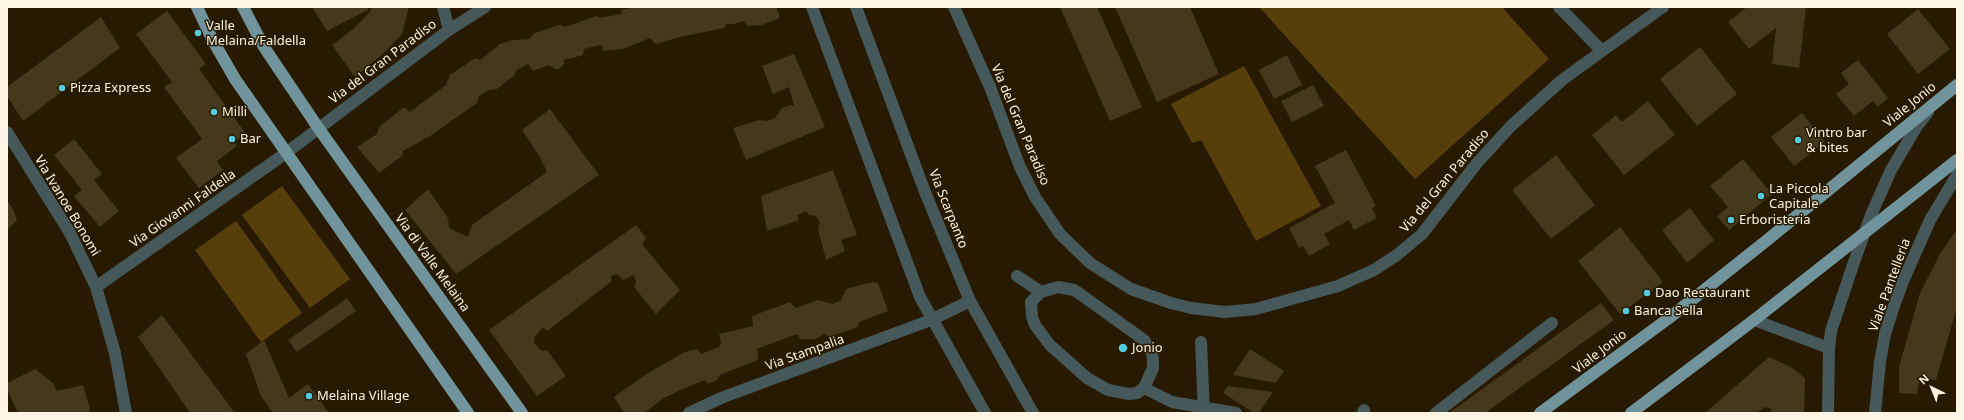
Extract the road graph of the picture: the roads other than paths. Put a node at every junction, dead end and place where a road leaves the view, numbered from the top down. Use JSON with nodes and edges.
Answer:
{"nodes":[{"id":1,"x":197,"y":7,"type":"edge"},
{"id":2,"x":242,"y":7,"type":"edge"},
{"id":3,"x":443,"y":7,"type":"edge"},
{"id":4,"x":485,"y":7,"type":"edge"},
{"id":5,"x":812,"y":7,"type":"edge"},
{"id":6,"x":856,"y":7,"type":"edge"},
{"id":7,"x":954,"y":7,"type":"edge"},
{"id":8,"x":1560,"y":7,"type":"edge"},
{"id":9,"x":1663,"y":7,"type":"edge"},
{"id":10,"x":449,"y":30,"type":"junction"},
{"id":11,"x":1602,"y":51,"type":"junction"},
{"id":12,"x":1957,"y":85,"type":"edge"},
{"id":13,"x":1936,"y":101,"type":"junction"},
{"id":14,"x":319,"y":129,"type":"junction"},
{"id":15,"x":7,"y":132,"type":"edge"},
{"id":16,"x":286,"y":153,"type":"junction"},
{"id":17,"x":1957,"y":160,"type":"edge"},
{"id":18,"x":1957,"y":175,"type":"edge"},
{"id":19,"x":1865,"y":233,"type":"junction"},
{"id":20,"x":1017,"y":276,"type":"dead end"},
{"id":21,"x":96,"y":287,"type":"junction"},
{"id":22,"x":1041,"y":292,"type":"junction"},
{"id":23,"x":970,"y":301,"type":"junction"},
{"id":24,"x":931,"y":320,"type":"junction"},
{"id":25,"x":1754,"y":320,"type":"junction"},
{"id":26,"x":1552,"y":323,"type":"dead end"},
{"id":27,"x":1201,"y":342,"type":"dead end"},
{"id":28,"x":1829,"y":348,"type":"junction"},
{"id":29,"x":1144,"y":388,"type":"junction"},
{"id":30,"x":1204,"y":410,"type":"edge"},
{"id":31,"x":126,"y":413,"type":"edge"},
{"id":32,"x":468,"y":413,"type":"edge"},
{"id":33,"x":522,"y":413,"type":"edge"},
{"id":34,"x":689,"y":413,"type":"edge"},
{"id":35,"x":985,"y":413,"type":"edge"},
{"id":36,"x":1033,"y":413,"type":"edge"},
{"id":37,"x":1236,"y":413,"type":"edge"},
{"id":38,"x":1436,"y":413,"type":"edge"},
{"id":39,"x":1540,"y":413,"type":"edge"},
{"id":40,"x":1631,"y":413,"type":"edge"},
{"id":41,"x":1828,"y":413,"type":"edge"},
{"id":42,"x":1875,"y":413,"type":"edge"}],
"edges":[{"from":1,"to":16,"type":"main road"},
{"from":2,"to":14,"type":"main road","name":"Via di Valle Melaina"},
{"from":3,"to":10,"type":"street"},
{"from":4,"to":10,"type":"street","name":"Via del Gran Paradiso"},
{"from":5,"to":24,"type":"street"},
{"from":6,"to":23,"type":"street","name":"Via Scarpanto"},
{"from":7,"to":11,"type":"street","name":"Via del Gran Paradiso"},
{"from":8,"to":11,"type":"street"},
{"from":9,"to":11,"type":"street","name":"Via del Gran Paradiso"},
{"from":10,"to":14,"type":"street","name":"Via del Gran Paradiso"},
{"from":12,"to":13,"type":"main road","name":"Viale Jonio"},
{"from":13,"to":19,"type":"street"},
{"from":13,"to":39,"type":"main road","name":"Viale Jonio"},
{"from":14,"to":16,"type":"street"},
{"from":14,"to":33,"type":"main road","name":"Via di Valle Melaina"},
{"from":15,"to":21,"type":"street","name":"Via Ivanoe Bonomi"},
{"from":16,"to":21,"type":"street","name":"Via Giovanni Faldella"},
{"from":16,"to":32,"type":"main road"},
{"from":17,"to":19,"type":"main road"},
{"from":18,"to":42,"type":"street","name":"Viale Pantelleria"},
{"from":19,"to":25,"type":"main road"},
{"from":19,"to":28,"type":"street"},
{"from":20,"to":22,"type":"street"},
{"from":21,"to":31,"type":"street","name":"Via Ivanoe Bonomi"},
{"from":22,"to":29,"type":"street"},
{"from":22,"to":29,"type":"street"},
{"from":23,"to":24,"type":"street","name":"Via Stampalia"},
{"from":23,"to":36,"type":"street","name":"Via Scarpanto"},
{"from":24,"to":34,"type":"street","name":"Via Stampalia"},
{"from":24,"to":35,"type":"street"},
{"from":25,"to":28,"type":"street"},
{"from":25,"to":40,"type":"main road"},
{"from":26,"to":38,"type":"street"},
{"from":27,"to":30,"type":"street"},
{"from":28,"to":41,"type":"street"},
{"from":29,"to":30,"type":"street"},
{"from":30,"to":37,"type":"street"}]}
